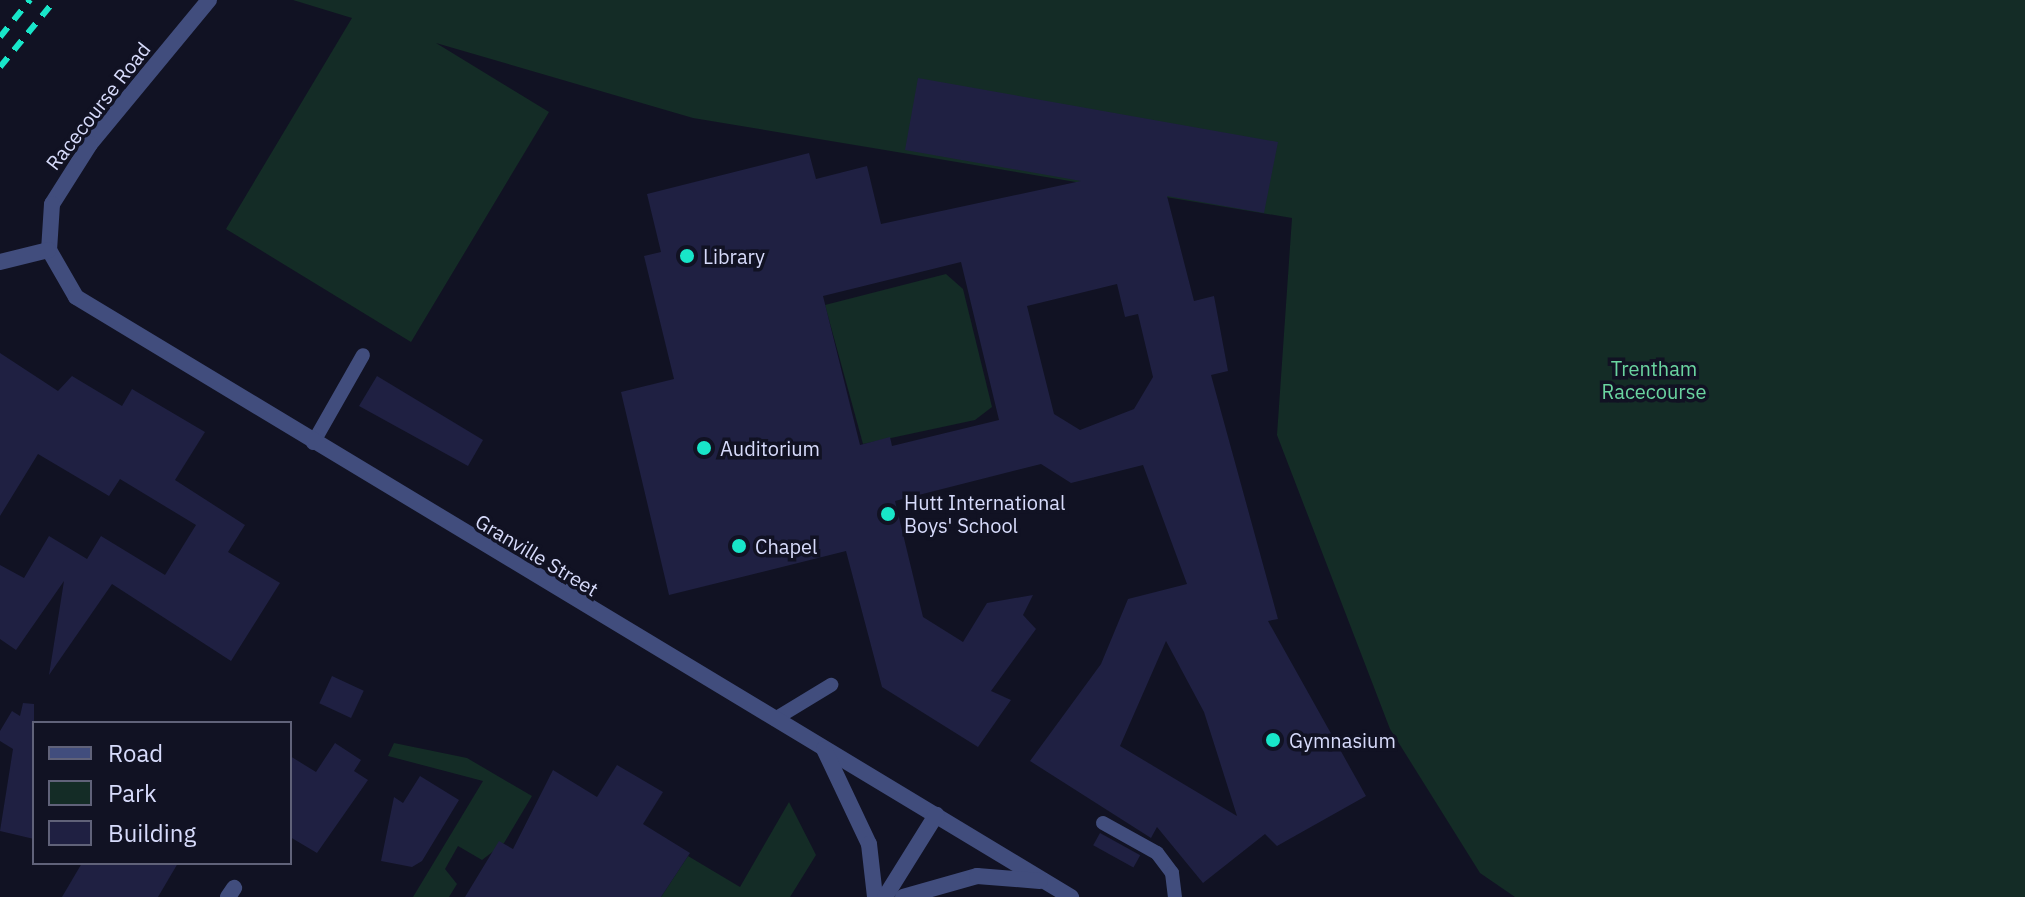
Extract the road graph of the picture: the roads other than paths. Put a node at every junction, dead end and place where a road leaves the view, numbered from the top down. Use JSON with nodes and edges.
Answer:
{"nodes":[{"id":1,"x":209,"y":0,"type":"edge"},
{"id":2,"x":49,"y":250,"type":"junction"},
{"id":3,"x":0,"y":262,"type":"edge"},
{"id":4,"x":363,"y":355,"type":"dead end"},
{"id":5,"x":313,"y":443,"type":"junction"},
{"id":6,"x":831,"y":685,"type":"dead end"},
{"id":7,"x":775,"y":719,"type":"junction"},
{"id":8,"x":824,"y":749,"type":"junction"},
{"id":9,"x":936,"y":815,"type":"junction"},
{"id":10,"x":1103,"y":823,"type":"dead end"},
{"id":11,"x":1046,"y":882,"type":"junction"},
{"id":12,"x":875,"y":897,"type":"edge"},
{"id":13,"x":885,"y":897,"type":"edge"},
{"id":14,"x":903,"y":897,"type":"edge"},
{"id":15,"x":1071,"y":897,"type":"edge"},
{"id":16,"x":1175,"y":897,"type":"edge"}],
"edges":[{"from":1,"to":2,"type":"street","name":"Racecourse Road"},
{"from":2,"to":3,"type":"street"},
{"from":2,"to":5,"type":"street","name":"Granville Street"},
{"from":4,"to":5,"type":"lane"},
{"from":5,"to":7,"type":"street","name":"Granville Street"},
{"from":6,"to":7,"type":"lane"},
{"from":7,"to":8,"type":"street","name":"Granville Street"},
{"from":8,"to":9,"type":"street","name":"Granville Street"},
{"from":8,"to":12,"type":"street"},
{"from":9,"to":11,"type":"street","name":"Granville Street"},
{"from":9,"to":13,"type":"street"},
{"from":10,"to":16,"type":"lane"},
{"from":11,"to":14,"type":"street"},
{"from":11,"to":15,"type":"street","name":"Granville Street"}]}
